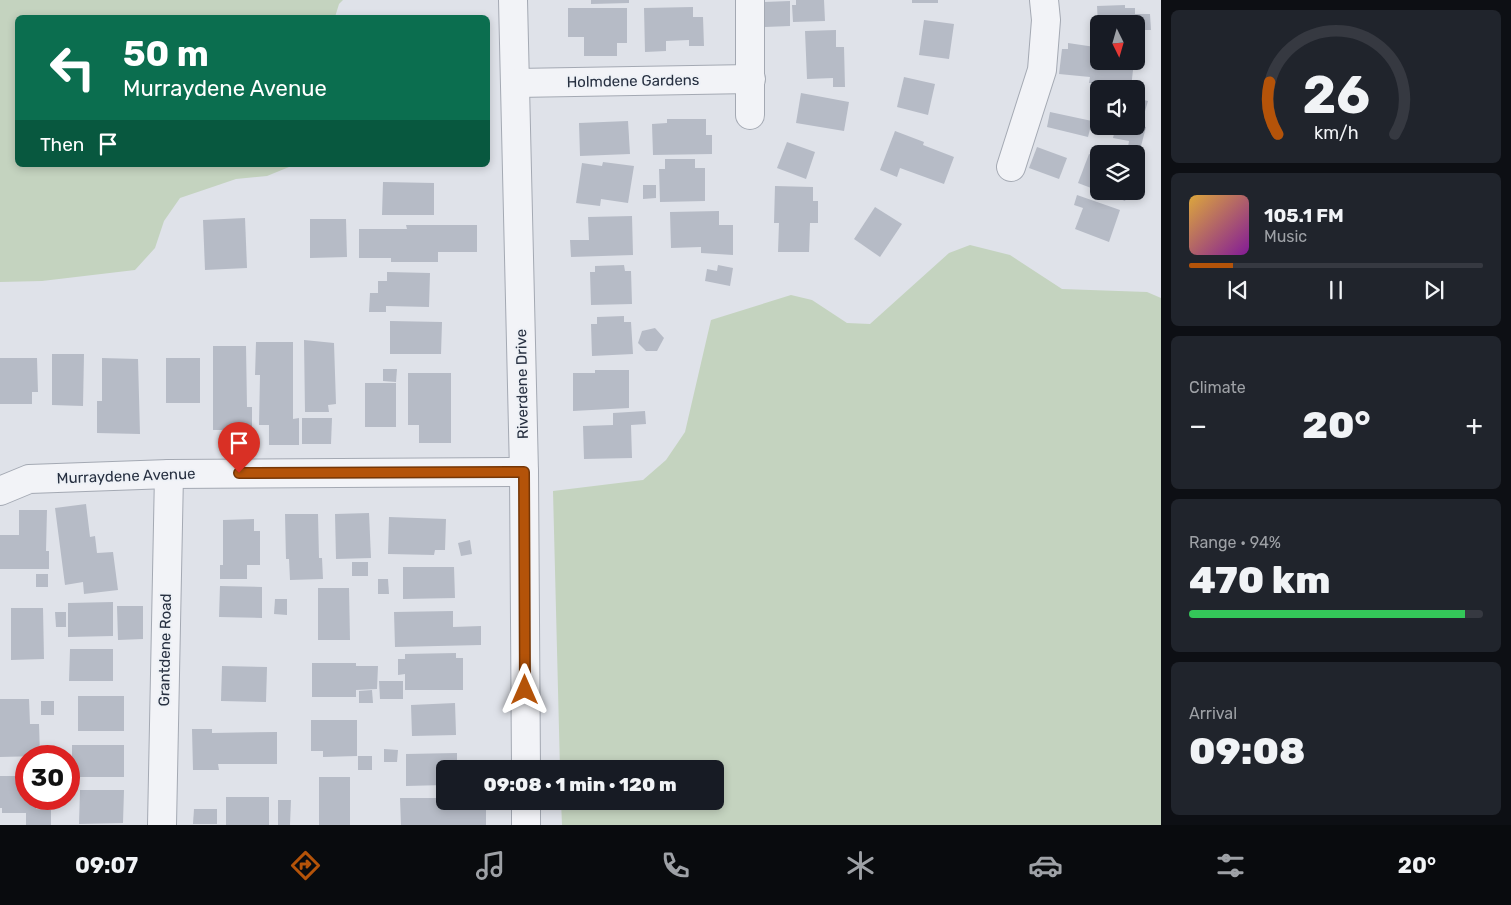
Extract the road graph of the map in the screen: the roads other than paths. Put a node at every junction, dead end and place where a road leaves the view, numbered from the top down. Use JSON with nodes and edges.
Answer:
{"nodes":[{"id":1,"x":513,"y":0,"type":"edge"},
{"id":2,"x":750,"y":0,"type":"edge"},
{"id":3,"x":1044,"y":0,"type":"edge"},
{"id":4,"x":751,"y":79,"type":"junction"},
{"id":5,"x":516,"y":83,"type":"junction"},
{"id":6,"x":750,"y":115,"type":"dead end"},
{"id":7,"x":1011,"y":167,"type":"dead end"},
{"id":8,"x":524,"y":472,"type":"junction"},
{"id":9,"x":169,"y":474,"type":"junction"},
{"id":10,"x":0,"y":491,"type":"edge"},
{"id":11,"x":526,"y":760,"type":"edge"},
{"id":12,"x":526,"y":810,"type":"edge"},
{"id":13,"x":162,"y":825,"type":"edge"},
{"id":14,"x":526,"y":825,"type":"edge"}],
"edges":[{"from":1,"to":5,"type":"street","name":"Riverdene Drive"},
{"from":2,"to":4,"type":"street"},
{"from":3,"to":7,"type":"street"},
{"from":4,"to":5,"type":"street","name":"Holmdene Gardens"},
{"from":4,"to":6,"type":"street"},
{"from":5,"to":8,"type":"street","name":"Riverdene Drive"},
{"from":8,"to":9,"type":"street","name":"Murraydene Avenue"},
{"from":8,"to":11,"type":"street","name":"Riverdene Drive"},
{"from":9,"to":10,"type":"street","name":"Murraydene Avenue"},
{"from":9,"to":13,"type":"street","name":"Grantdene Road"},
{"from":12,"to":14,"type":"street"}]}
